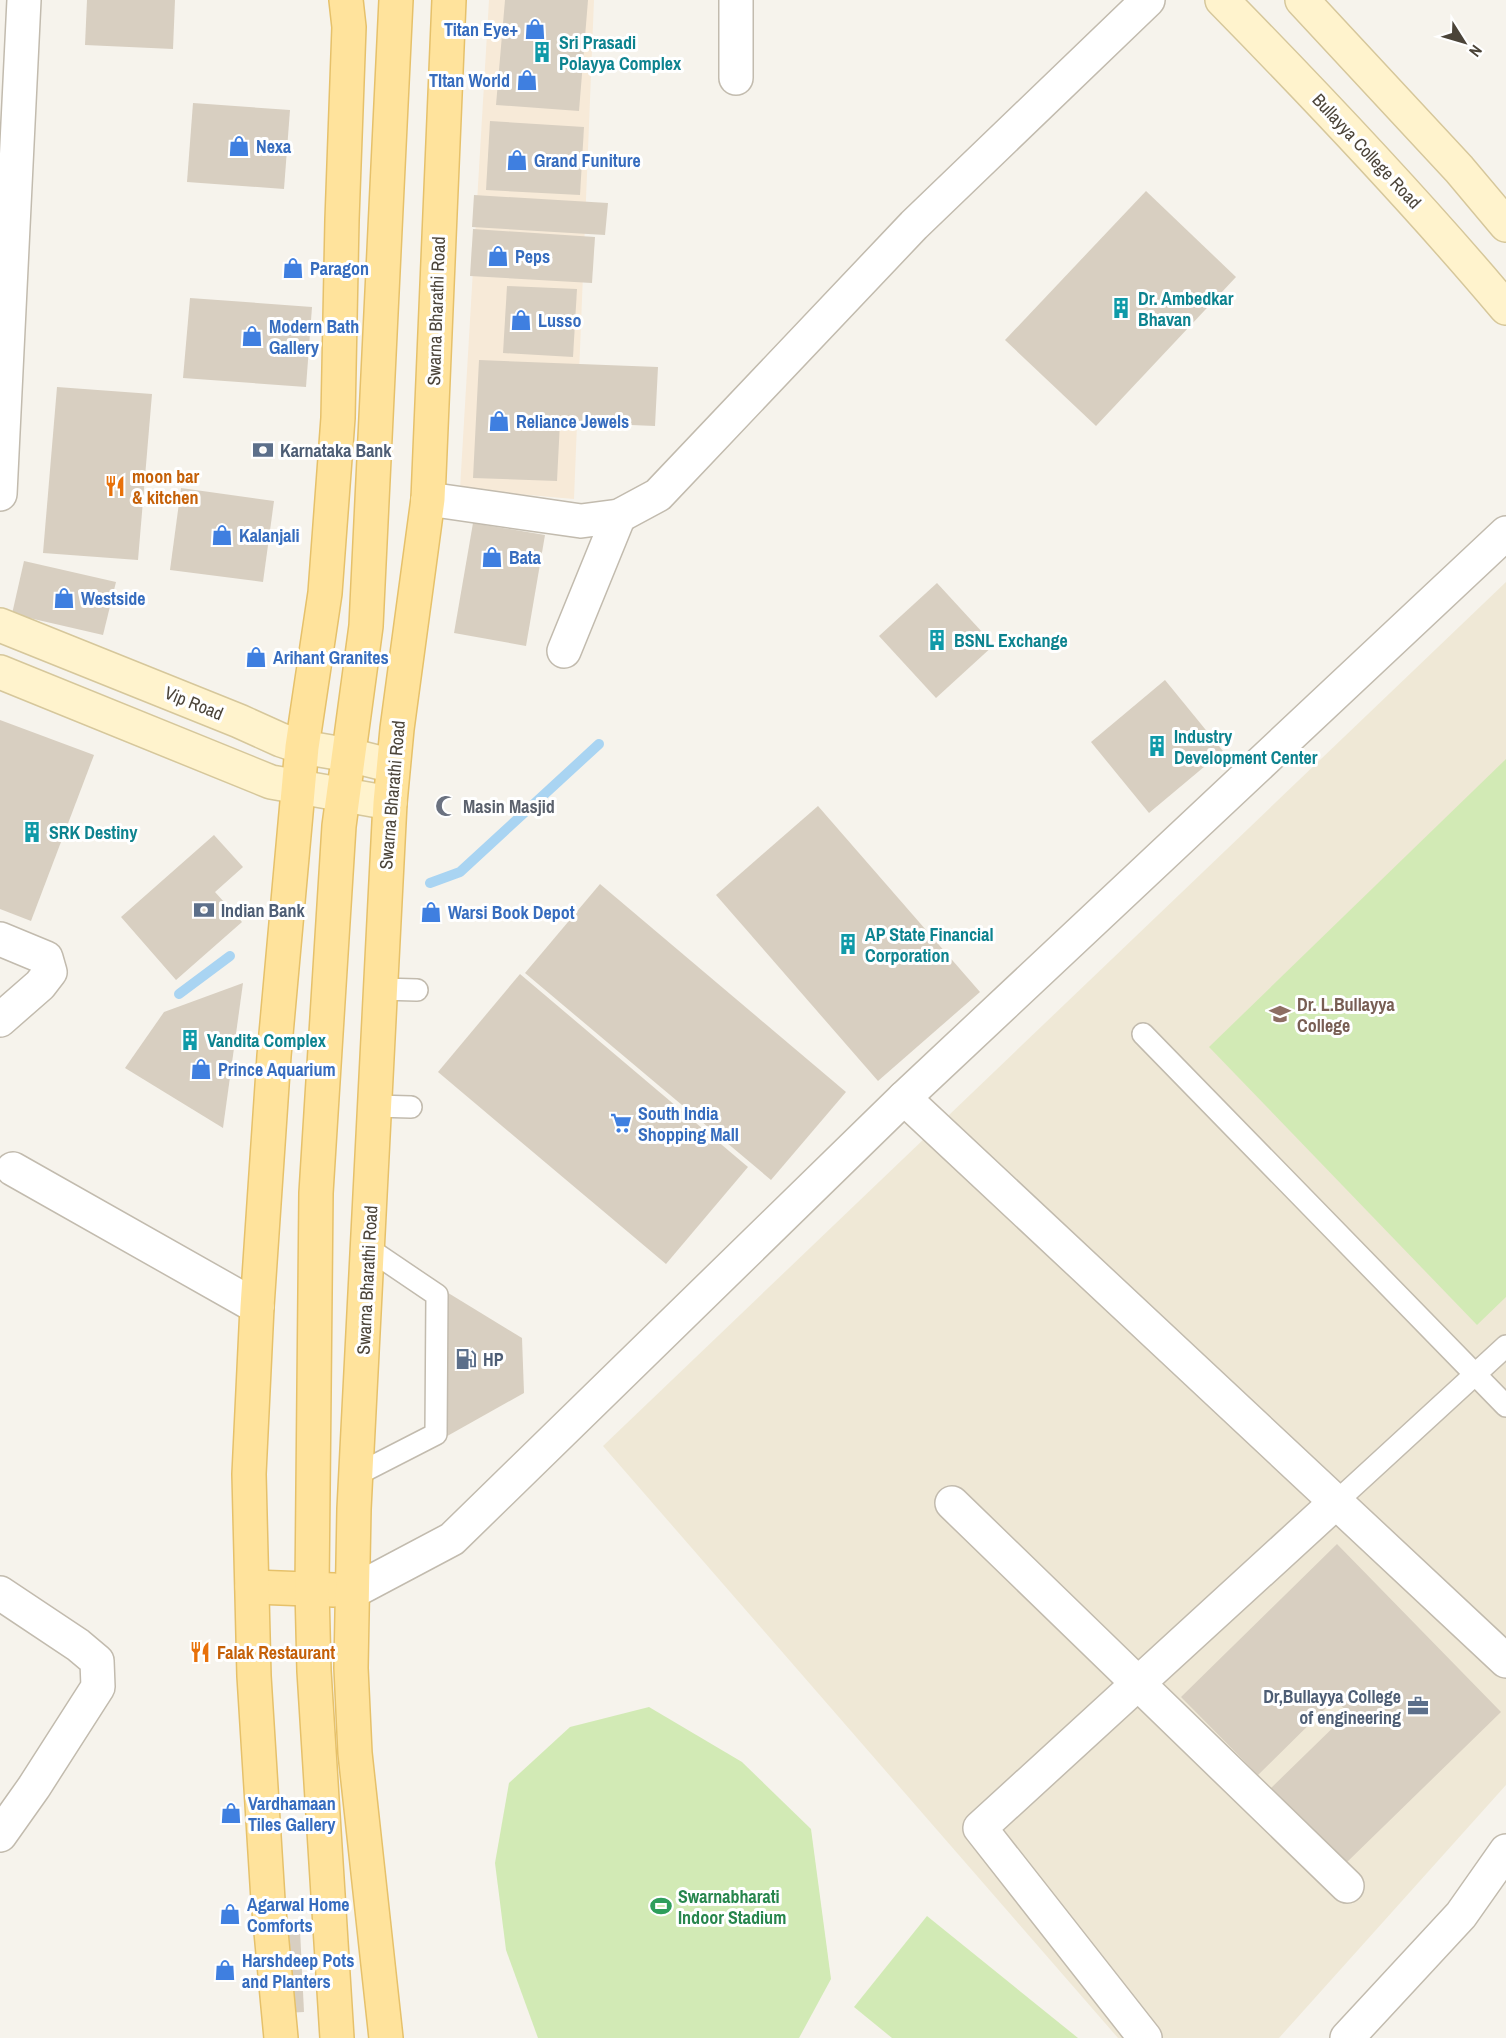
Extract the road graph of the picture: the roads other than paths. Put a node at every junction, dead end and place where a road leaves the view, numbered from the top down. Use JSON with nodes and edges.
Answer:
{"nodes":[{"id":1,"x":24,"y":0,"type":"edge"},
{"id":2,"x":346,"y":0,"type":"edge"},
{"id":3,"x":396,"y":0,"type":"edge"},
{"id":4,"x":449,"y":0,"type":"edge"},
{"id":5,"x":736,"y":0,"type":"edge"},
{"id":6,"x":1148,"y":0,"type":"edge"},
{"id":7,"x":1222,"y":0,"type":"edge"},
{"id":8,"x":1302,"y":0,"type":"edge"},
{"id":9,"x":736,"y":78,"type":"dead end"},
{"id":10,"x":7,"y":215,"type":"edge"},
{"id":11,"x":1506,"y":225,"type":"edge"},
{"id":12,"x":1506,"y":308,"type":"edge"},
{"id":13,"x":0,"y":494,"type":"edge"},
{"id":14,"x":428,"y":499,"type":"junction"},
{"id":15,"x":619,"y":516,"type":"junction"},
{"id":16,"x":1506,"y":533,"type":"edge"},
{"id":17,"x":0,"y":625,"type":"edge"},
{"id":18,"x":564,"y":651,"type":"dead end"},
{"id":19,"x":0,"y":672,"type":"edge"},
{"id":20,"x":302,"y":747,"type":"junction"},
{"id":21,"x":349,"y":755,"type":"junction"},
{"id":22,"x":393,"y":766,"type":"junction"},
{"id":23,"x":299,"y":786,"type":"junction"},
{"id":24,"x":343,"y":794,"type":"junction"},
{"id":25,"x":390,"y":803,"type":"junction"},
{"id":26,"x":0,"y":939,"type":"edge"},
{"id":27,"x":381,"y":989,"type":"junction"},
{"id":28,"x":417,"y":990,"type":"dead end"},
{"id":29,"x":0,"y":1020,"type":"edge"},
{"id":30,"x":1143,"y":1034,"type":"dead end"},
{"id":31,"x":904,"y":1098,"type":"junction"},
{"id":32,"x":375,"y":1106,"type":"junction"},
{"id":33,"x":411,"y":1107,"type":"dead end"},
{"id":34,"x":13,"y":1169,"type":"dead end"},
{"id":35,"x":369,"y":1249,"type":"junction"},
{"id":36,"x":257,"y":1307,"type":"junction"},
{"id":37,"x":1506,"y":1346,"type":"edge"},
{"id":38,"x":1475,"y":1375,"type":"junction"},
{"id":39,"x":1506,"y":1406,"type":"edge"},
{"id":40,"x":356,"y":1475,"type":"junction"},
{"id":41,"x":952,"y":1503,"type":"dead end"},
{"id":42,"x":1335,"y":1503,"type":"junction"},
{"id":43,"x":252,"y":1587,"type":"junction"},
{"id":44,"x":312,"y":1589,"type":"junction"},
{"id":45,"x":354,"y":1591,"type":"junction"},
{"id":46,"x":0,"y":1593,"type":"edge"},
{"id":47,"x":1506,"y":1661,"type":"edge"},
{"id":48,"x":1138,"y":1683,"type":"junction"},
{"id":49,"x":0,"y":1835,"type":"edge"},
{"id":50,"x":1506,"y":1851,"type":"edge"},
{"id":51,"x":1347,"y":1886,"type":"dead end"},
{"id":52,"x":281,"y":2038,"type":"edge"},
{"id":53,"x":337,"y":2038,"type":"edge"},
{"id":54,"x":386,"y":2038,"type":"edge"},
{"id":55,"x":1145,"y":2038,"type":"edge"},
{"id":56,"x":1347,"y":2038,"type":"edge"}],
"edges":[{"from":1,"to":10,"type":"street"},
{"from":2,"to":20,"type":"main road"},
{"from":3,"to":21,"type":"main road"},
{"from":4,"to":14,"type":"main road","name":"Swarna Bharathi Road"},
{"from":5,"to":9,"type":"street"},
{"from":6,"to":15,"type":"street"},
{"from":7,"to":12,"type":"main road","name":"Bullayya College Road"},
{"from":8,"to":11,"type":"main road"},
{"from":10,"to":13,"type":"street"},
{"from":14,"to":15,"type":"street"},
{"from":14,"to":22,"type":"main road","name":"Swarna Bharathi Road"},
{"from":15,"to":18,"type":"street"},
{"from":16,"to":31,"type":"street"},
{"from":17,"to":20,"type":"main road","name":"Vip Road"},
{"from":19,"to":23,"type":"main road"},
{"from":20,"to":21,"type":"main road","name":"Vip Road"},
{"from":20,"to":23,"type":"main road"},
{"from":21,"to":22,"type":"main road","name":"Vip Road"},
{"from":21,"to":24,"type":"main road"},
{"from":22,"to":25,"type":"main road","name":"Swarna Bharathi Road"},
{"from":23,"to":24,"type":"main road"},
{"from":23,"to":36,"type":"main road"},
{"from":24,"to":25,"type":"main road"},
{"from":24,"to":44,"type":"main road"},
{"from":25,"to":27,"type":"main road","name":"Swarna Bharathi Road"},
{"from":26,"to":29,"type":"street"},
{"from":27,"to":28,"type":"lane"},
{"from":27,"to":32,"type":"main road","name":"Swarna Bharathi Road"},
{"from":30,"to":38,"type":"lane"},
{"from":31,"to":42,"type":"street"},
{"from":31,"to":45,"type":"street"},
{"from":32,"to":33,"type":"lane"},
{"from":32,"to":35,"type":"main road","name":"Swarna Bharathi Road"},
{"from":34,"to":36,"type":"street"},
{"from":35,"to":40,"type":"main road","name":"Swarna Bharathi Road"},
{"from":35,"to":40,"type":"lane"},
{"from":36,"to":43,"type":"main road"},
{"from":37,"to":38,"type":"lane"},
{"from":38,"to":39,"type":"lane"},
{"from":38,"to":42,"type":"lane"},
{"from":40,"to":45,"type":"main road","name":"Swarna Bharathi Road"},
{"from":41,"to":48,"type":"street"},
{"from":42,"to":47,"type":"street"},
{"from":42,"to":48,"type":"street"},
{"from":43,"to":44,"type":"main road"},
{"from":43,"to":52,"type":"main road"},
{"from":44,"to":45,"type":"main road"},
{"from":44,"to":53,"type":"main road"},
{"from":45,"to":54,"type":"main road","name":"Swarna Bharathi Road"},
{"from":46,"to":49,"type":"street"},
{"from":48,"to":51,"type":"street"},
{"from":48,"to":55,"type":"street"},
{"from":50,"to":56,"type":"street"}]}
